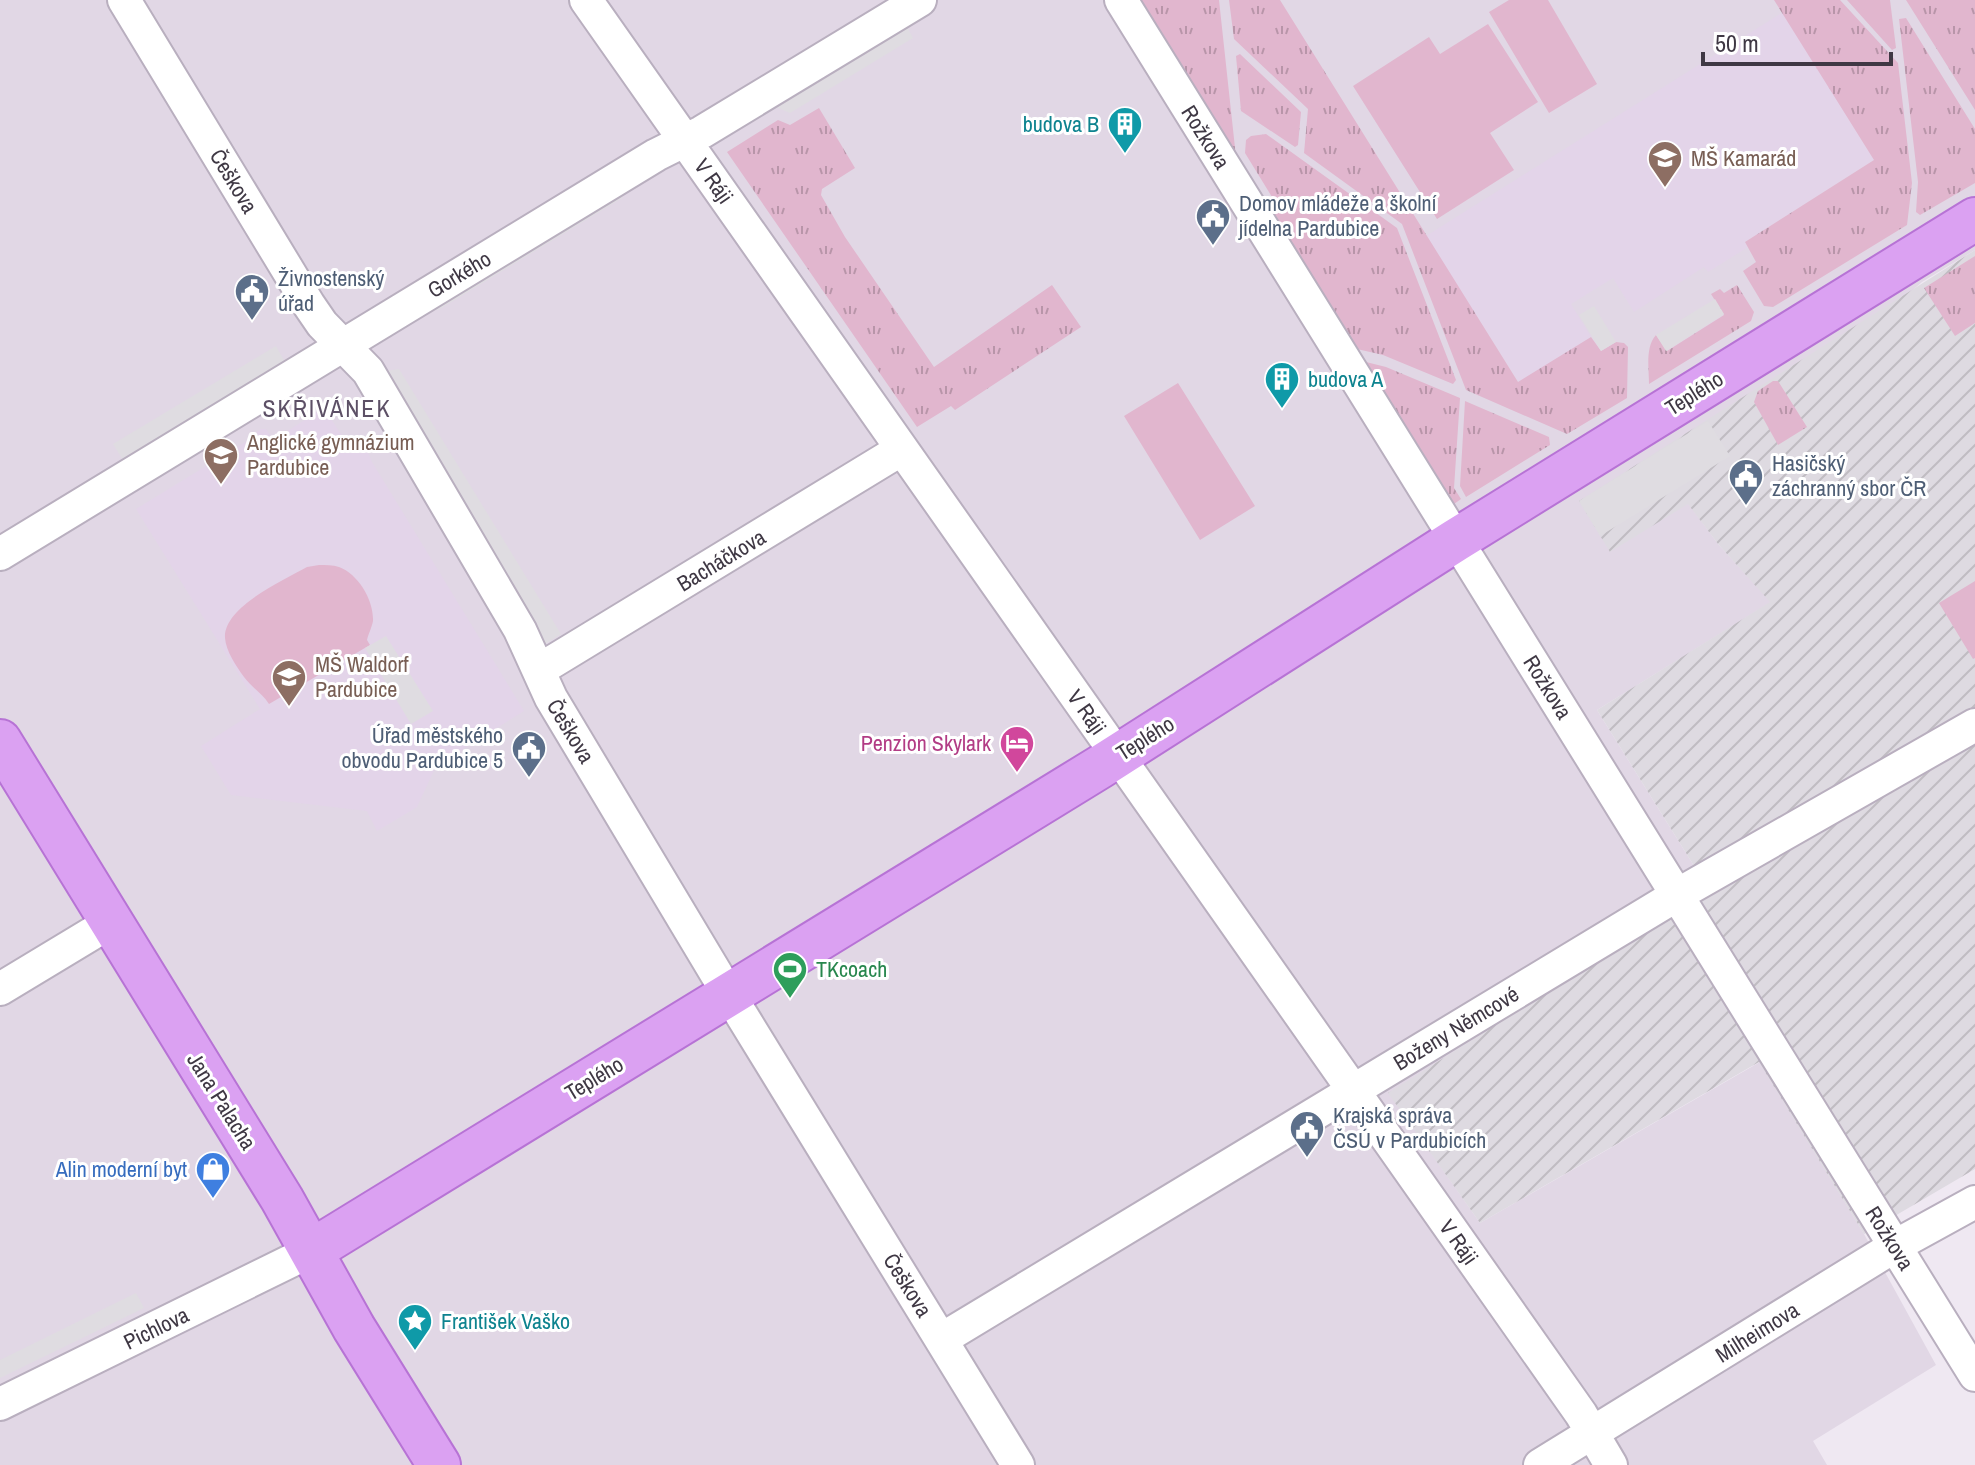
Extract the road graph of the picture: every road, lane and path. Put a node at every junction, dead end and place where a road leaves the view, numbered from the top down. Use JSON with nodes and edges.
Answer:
{"nodes":[{"id":1,"x":124,"y":0,"type":"edge"},
{"id":2,"x":586,"y":0,"type":"edge"},
{"id":3,"x":920,"y":0,"type":"edge"},
{"id":4,"x":1121,"y":0,"type":"edge"},
{"id":5,"x":685,"y":140,"type":"junction"},
{"id":6,"x":1975,"y":219,"type":"edge"},
{"id":7,"x":342,"y":345,"type":"junction"},
{"id":8,"x":902,"y":449,"type":"junction"},
{"id":9,"x":1456,"y":540,"type":"junction"},
{"id":10,"x":0,"y":554,"type":"edge"},
{"id":11,"x":539,"y":670,"type":"junction"},
{"id":12,"x":1975,"y":725,"type":"edge"},
{"id":13,"x":0,"y":741,"type":"edge"},
{"id":14,"x":1118,"y":755,"type":"junction"},
{"id":15,"x":1677,"y":895,"type":"junction"},
{"id":16,"x":111,"y":922,"type":"junction"},
{"id":17,"x":0,"y":989,"type":"edge"},
{"id":18,"x":730,"y":995,"type":"junction"},
{"id":19,"x":1353,"y":1090,"type":"junction"},
{"id":20,"x":1975,"y":1202,"type":"edge"},
{"id":21,"x":1895,"y":1246,"type":"junction"},
{"id":22,"x":311,"y":1251,"type":"junction"},
{"id":23,"x":942,"y":1339,"type":"junction"},
{"id":24,"x":1975,"y":1375,"type":"edge"},
{"id":25,"x":0,"y":1404,"type":"edge"},
{"id":26,"x":1593,"y":1433,"type":"junction"},
{"id":27,"x":439,"y":1465,"type":"edge"},
{"id":28,"x":1018,"y":1465,"type":"edge"},
{"id":29,"x":1540,"y":1465,"type":"edge"},
{"id":30,"x":1611,"y":1465,"type":"edge"}],
"edges":[{"from":1,"to":7,"type":"street","name":"Češkova"},
{"from":2,"to":5,"type":"street","name":"V Ráji"},
{"from":3,"to":5,"type":"street","name":"Gorkého"},
{"from":4,"to":9,"type":"street","name":"Rožkova"},
{"from":5,"to":7,"type":"street","name":"Gorkého"},
{"from":5,"to":8,"type":"street","name":"V Ráji"},
{"from":6,"to":9,"type":"main road","name":"Teplého"},
{"from":7,"to":10,"type":"street","name":"Gorkého"},
{"from":7,"to":11,"type":"street","name":"Češkova"},
{"from":8,"to":11,"type":"street","name":"Bacháčkova"},
{"from":8,"to":14,"type":"street","name":"V Ráji"},
{"from":9,"to":14,"type":"main road","name":"Teplého"},
{"from":9,"to":15,"type":"street","name":"Rožkova"},
{"from":11,"to":18,"type":"street","name":"Češkova"},
{"from":12,"to":15,"type":"street","name":"Boženy Němcové"},
{"from":13,"to":16,"type":"main road","name":"Jana Palacha"},
{"from":14,"to":18,"type":"main road","name":"Teplého"},
{"from":14,"to":19,"type":"street","name":"V Ráji"},
{"from":15,"to":19,"type":"street","name":"Boženy Němcové"},
{"from":15,"to":21,"type":"street","name":"Rožkova"},
{"from":16,"to":17,"type":"street"},
{"from":16,"to":22,"type":"main road","name":"Jana Palacha"},
{"from":18,"to":22,"type":"main road","name":"Teplého"},
{"from":18,"to":23,"type":"street","name":"Češkova"},
{"from":19,"to":23,"type":"street","name":"Boženy Němcové"},
{"from":19,"to":26,"type":"street","name":"V Ráji"},
{"from":20,"to":21,"type":"street","name":"Milheimova"},
{"from":21,"to":24,"type":"street","name":"Rožkova"},
{"from":21,"to":26,"type":"street","name":"Milheimova"},
{"from":22,"to":25,"type":"street","name":"Pichlova"},
{"from":22,"to":27,"type":"main road","name":"Jana Palacha"},
{"from":23,"to":28,"type":"street","name":"Češkova"},
{"from":26,"to":29,"type":"street","name":"Milheimova"},
{"from":26,"to":30,"type":"street","name":"V Ráji"}]}
